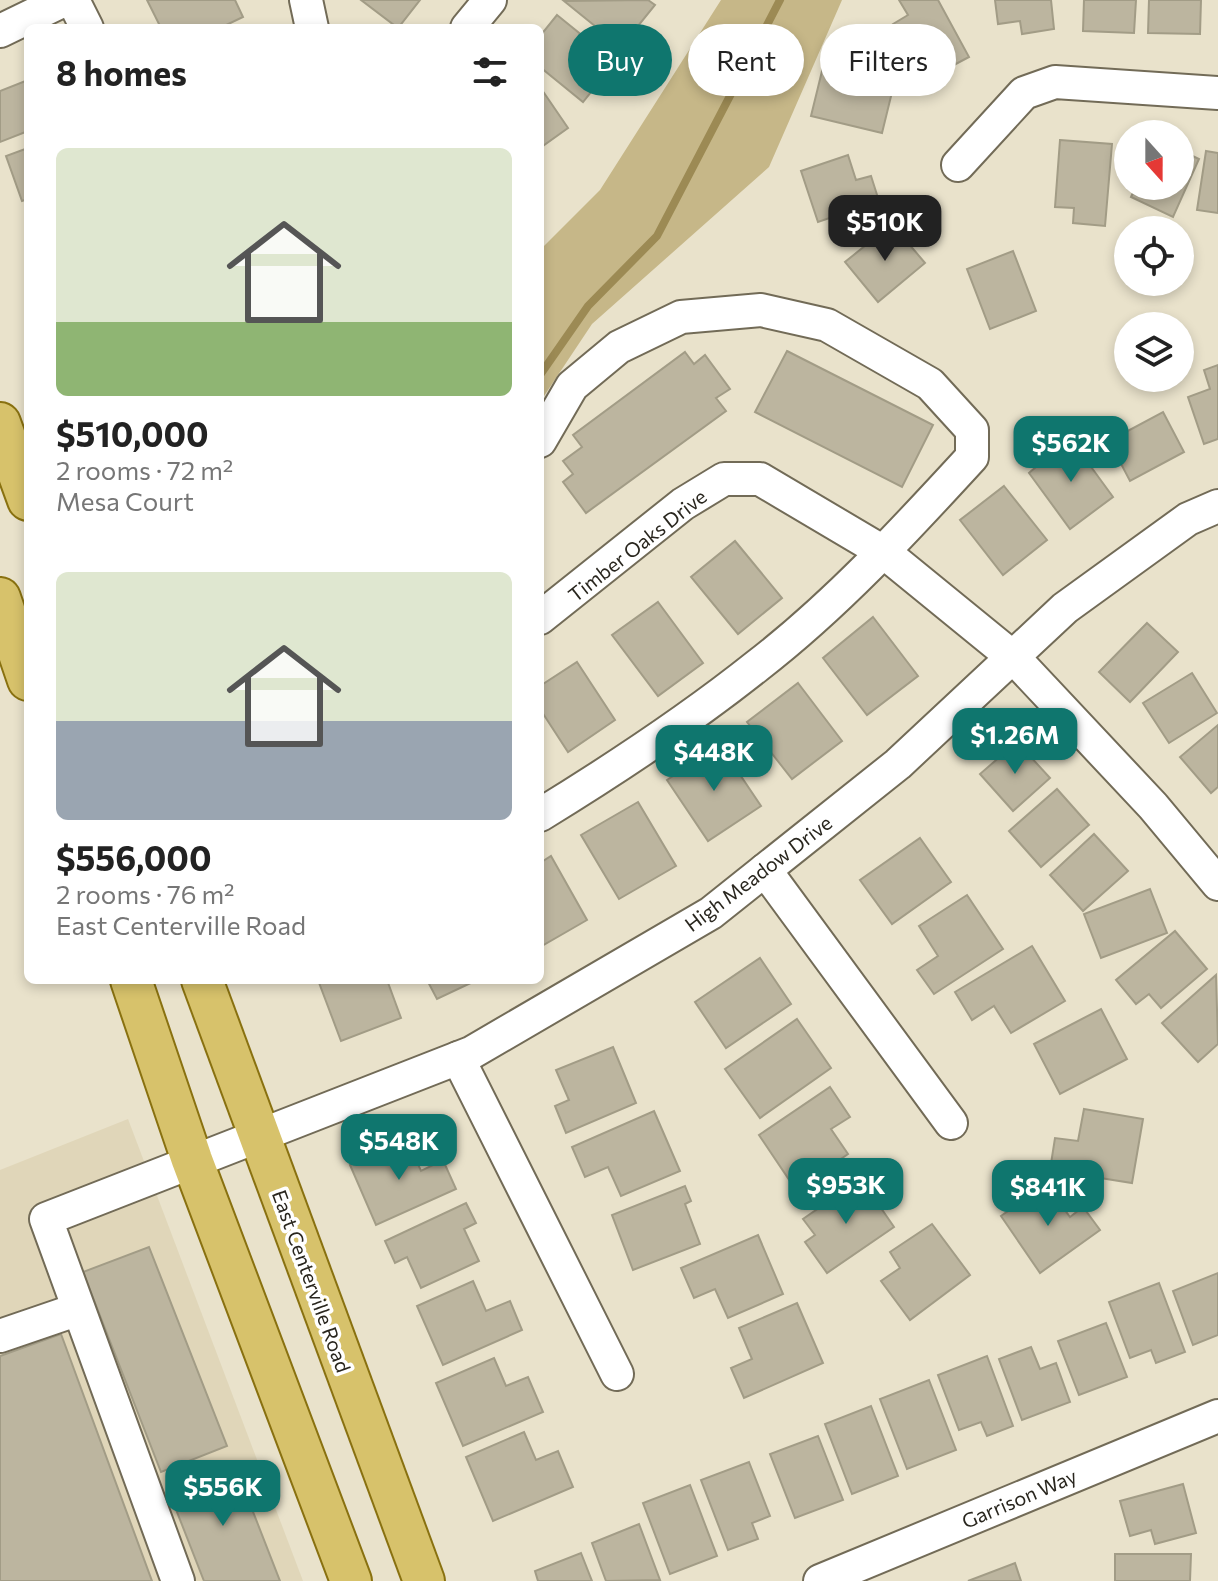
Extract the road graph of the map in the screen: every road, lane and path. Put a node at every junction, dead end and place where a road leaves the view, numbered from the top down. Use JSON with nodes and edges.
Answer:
{"nodes":[{"id":1,"x":64,"y":0,"type":"edge"},
{"id":2,"x":73,"y":0,"type":"edge"},
{"id":3,"x":306,"y":0,"type":"edge"},
{"id":4,"x":490,"y":0,"type":"edge"},
{"id":5,"x":85,"y":24,"type":"edge"},
{"id":6,"x":311,"y":24,"type":"edge"},
{"id":7,"x":470,"y":24,"type":"edge"},
{"id":8,"x":0,"y":31,"type":"edge"},
{"id":9,"x":1218,"y":93,"type":"edge"},
{"id":10,"x":958,"y":165,"type":"dead end"},
{"id":11,"x":0,"y":423,"type":"edge"},
{"id":12,"x":544,"y":434,"type":"edge"},
{"id":13,"x":24,"y":489,"type":"edge"},
{"id":14,"x":1218,"y":506,"type":"edge"},
{"id":15,"x":885,"y":553,"type":"junction"},
{"id":16,"x":0,"y":598,"type":"edge"},
{"id":17,"x":544,"y":615,"type":"edge"},
{"id":18,"x":1015,"y":659,"type":"junction"},
{"id":19,"x":24,"y":668,"type":"edge"},
{"id":20,"x":544,"y":813,"type":"edge"},
{"id":21,"x":765,"y":870,"type":"junction"},
{"id":22,"x":1218,"y":884,"type":"edge"},
{"id":23,"x":132,"y":984,"type":"edge"},
{"id":24,"x":203,"y":984,"type":"edge"},
{"id":25,"x":458,"y":1058,"type":"junction"},
{"id":26,"x":951,"y":1123,"type":"dead end"},
{"id":27,"x":258,"y":1134,"type":"junction"},
{"id":28,"x":192,"y":1160,"type":"junction"},
{"id":29,"x":76,"y":1310,"type":"junction"},
{"id":30,"x":0,"y":1336,"type":"edge"},
{"id":31,"x":617,"y":1374,"type":"dead end"},
{"id":32,"x":1218,"y":1416,"type":"edge"},
{"id":33,"x":178,"y":1581,"type":"edge"},
{"id":34,"x":351,"y":1581,"type":"edge"},
{"id":35,"x":424,"y":1581,"type":"edge"},
{"id":36,"x":820,"y":1581,"type":"edge"}],
"edges":[{"from":1,"to":8,"type":"street"},
{"from":2,"to":5,"type":"street"},
{"from":3,"to":6,"type":"street"},
{"from":4,"to":7,"type":"street"},
{"from":9,"to":10,"type":"street"},
{"from":11,"to":13,"type":"main road"},
{"from":12,"to":15,"type":"street"},
{"from":14,"to":18,"type":"street","name":"High Meadow Drive"},
{"from":15,"to":17,"type":"street","name":"Timber Oaks Drive"},
{"from":15,"to":18,"type":"street","name":"Timber Oaks Drive"},
{"from":15,"to":20,"type":"street"},
{"from":16,"to":19,"type":"main road"},
{"from":18,"to":21,"type":"street","name":"High Meadow Drive"},
{"from":18,"to":22,"type":"street","name":"Timber Oaks Drive"},
{"from":21,"to":25,"type":"street","name":"High Meadow Drive"},
{"from":21,"to":26,"type":"street"},
{"from":23,"to":28,"type":"main road"},
{"from":24,"to":27,"type":"main road","name":"East Centerville Road"},
{"from":25,"to":27,"type":"street","name":"High Meadow Drive"},
{"from":25,"to":31,"type":"street"},
{"from":27,"to":28,"type":"street","name":"High Meadow Drive"},
{"from":27,"to":35,"type":"main road","name":"East Centerville Road"},
{"from":28,"to":29,"type":"street","name":"High Meadow Drive"},
{"from":28,"to":34,"type":"main road"},
{"from":29,"to":30,"type":"street"},
{"from":29,"to":33,"type":"street"},
{"from":32,"to":36,"type":"street","name":"Garrison Way"}]}
